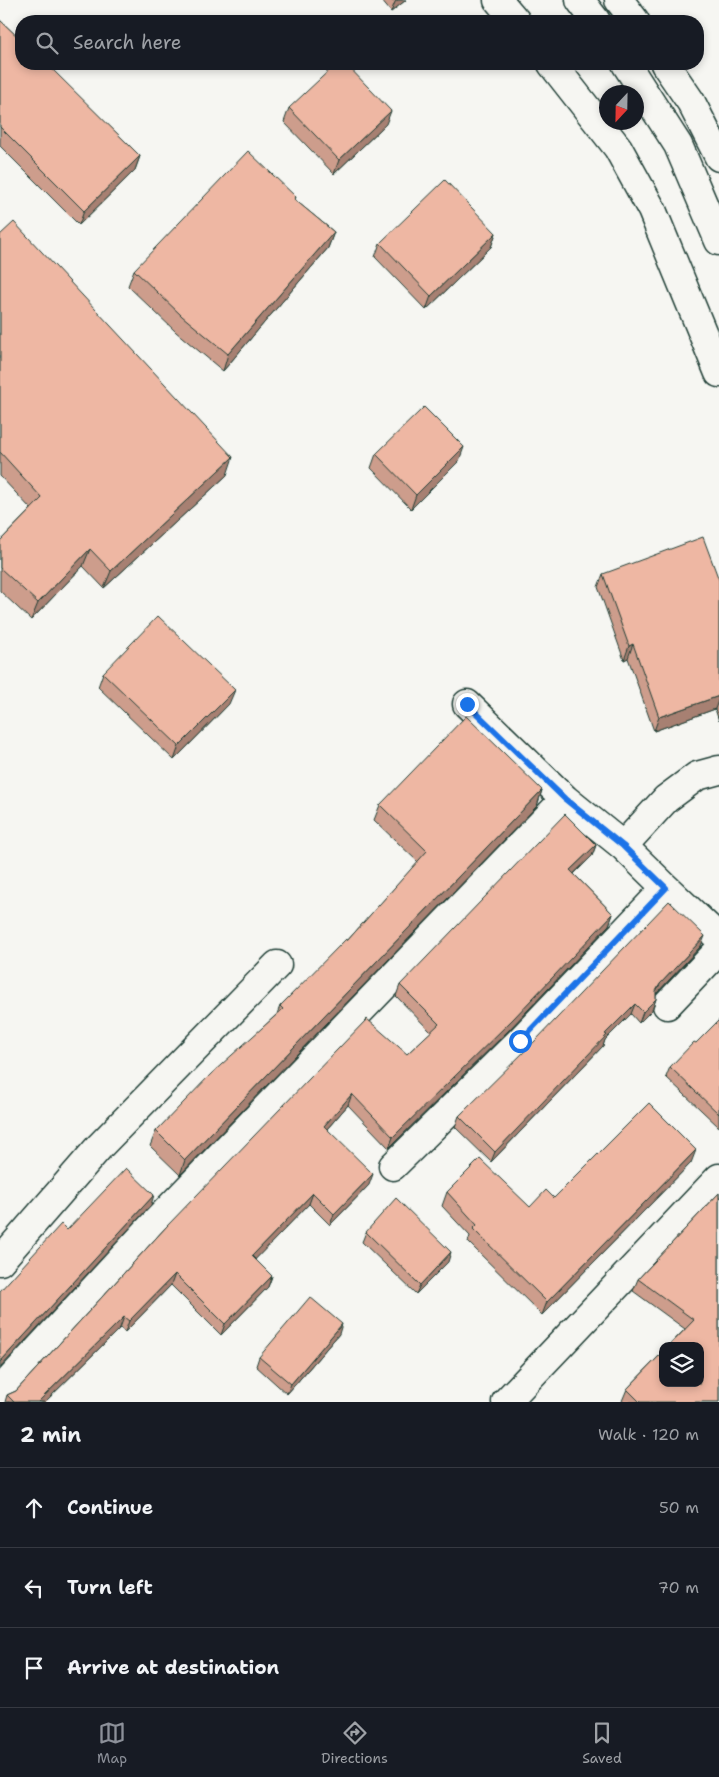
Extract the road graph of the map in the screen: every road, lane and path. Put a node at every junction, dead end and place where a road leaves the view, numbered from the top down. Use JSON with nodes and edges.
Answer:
{"nodes":[{"id":1,"x":498,"y":0,"type":"edge"},
{"id":2,"x":580,"y":0,"type":"edge"},
{"id":3,"x":619,"y":0,"type":"edge"},
{"id":4,"x":511,"y":15,"type":"edge"},
{"id":5,"x":591,"y":15,"type":"edge"},
{"id":6,"x":630,"y":15,"type":"edge"},
{"id":7,"x":557,"y":70,"type":"edge"},
{"id":8,"x":630,"y":70,"type":"edge"},
{"id":9,"x":669,"y":70,"type":"edge"},
{"id":10,"x":719,"y":157,"type":"edge"},
{"id":11,"x":719,"y":241,"type":"edge"},
{"id":12,"x":719,"y":373,"type":"edge"},
{"id":13,"x":467,"y":704,"type":"dead end"},
{"id":14,"x":719,"y":770,"type":"edge"},
{"id":15,"x":565,"y":799,"type":"junction"},
{"id":16,"x":623,"y":846,"type":"junction"},
{"id":17,"x":666,"y":888,"type":"junction"},
{"id":18,"x":719,"y":942,"type":"edge"},
{"id":19,"x":719,"y":950,"type":"edge"},
{"id":20,"x":276,"y":965,"type":"dead end"},
{"id":21,"x":667,"y":1005,"type":"dead end"},
{"id":22,"x":393,"y":1166,"type":"dead end"},
{"id":23,"x":719,"y":1178,"type":"edge"},
{"id":24,"x":0,"y":1262,"type":"edge"},
{"id":25,"x":0,"y":1391,"type":"edge"},
{"id":26,"x":506,"y":1402,"type":"edge"}],
"edges":[{"from":1,"to":4,"type":"street"},
{"from":2,"to":5,"type":"street"},
{"from":3,"to":6,"type":"street"},
{"from":7,"to":12,"type":"street"},
{"from":8,"to":11,"type":"street"},
{"from":9,"to":10,"type":"street"},
{"from":13,"to":15,"type":"street"},
{"from":14,"to":16,"type":"street"},
{"from":15,"to":16,"type":"street"},
{"from":15,"to":25,"type":"street"},
{"from":16,"to":17,"type":"street"},
{"from":17,"to":18,"type":"street"},
{"from":17,"to":22,"type":"street"},
{"from":19,"to":21,"type":"street"},
{"from":20,"to":24,"type":"street"},
{"from":23,"to":26,"type":"street"}]}
